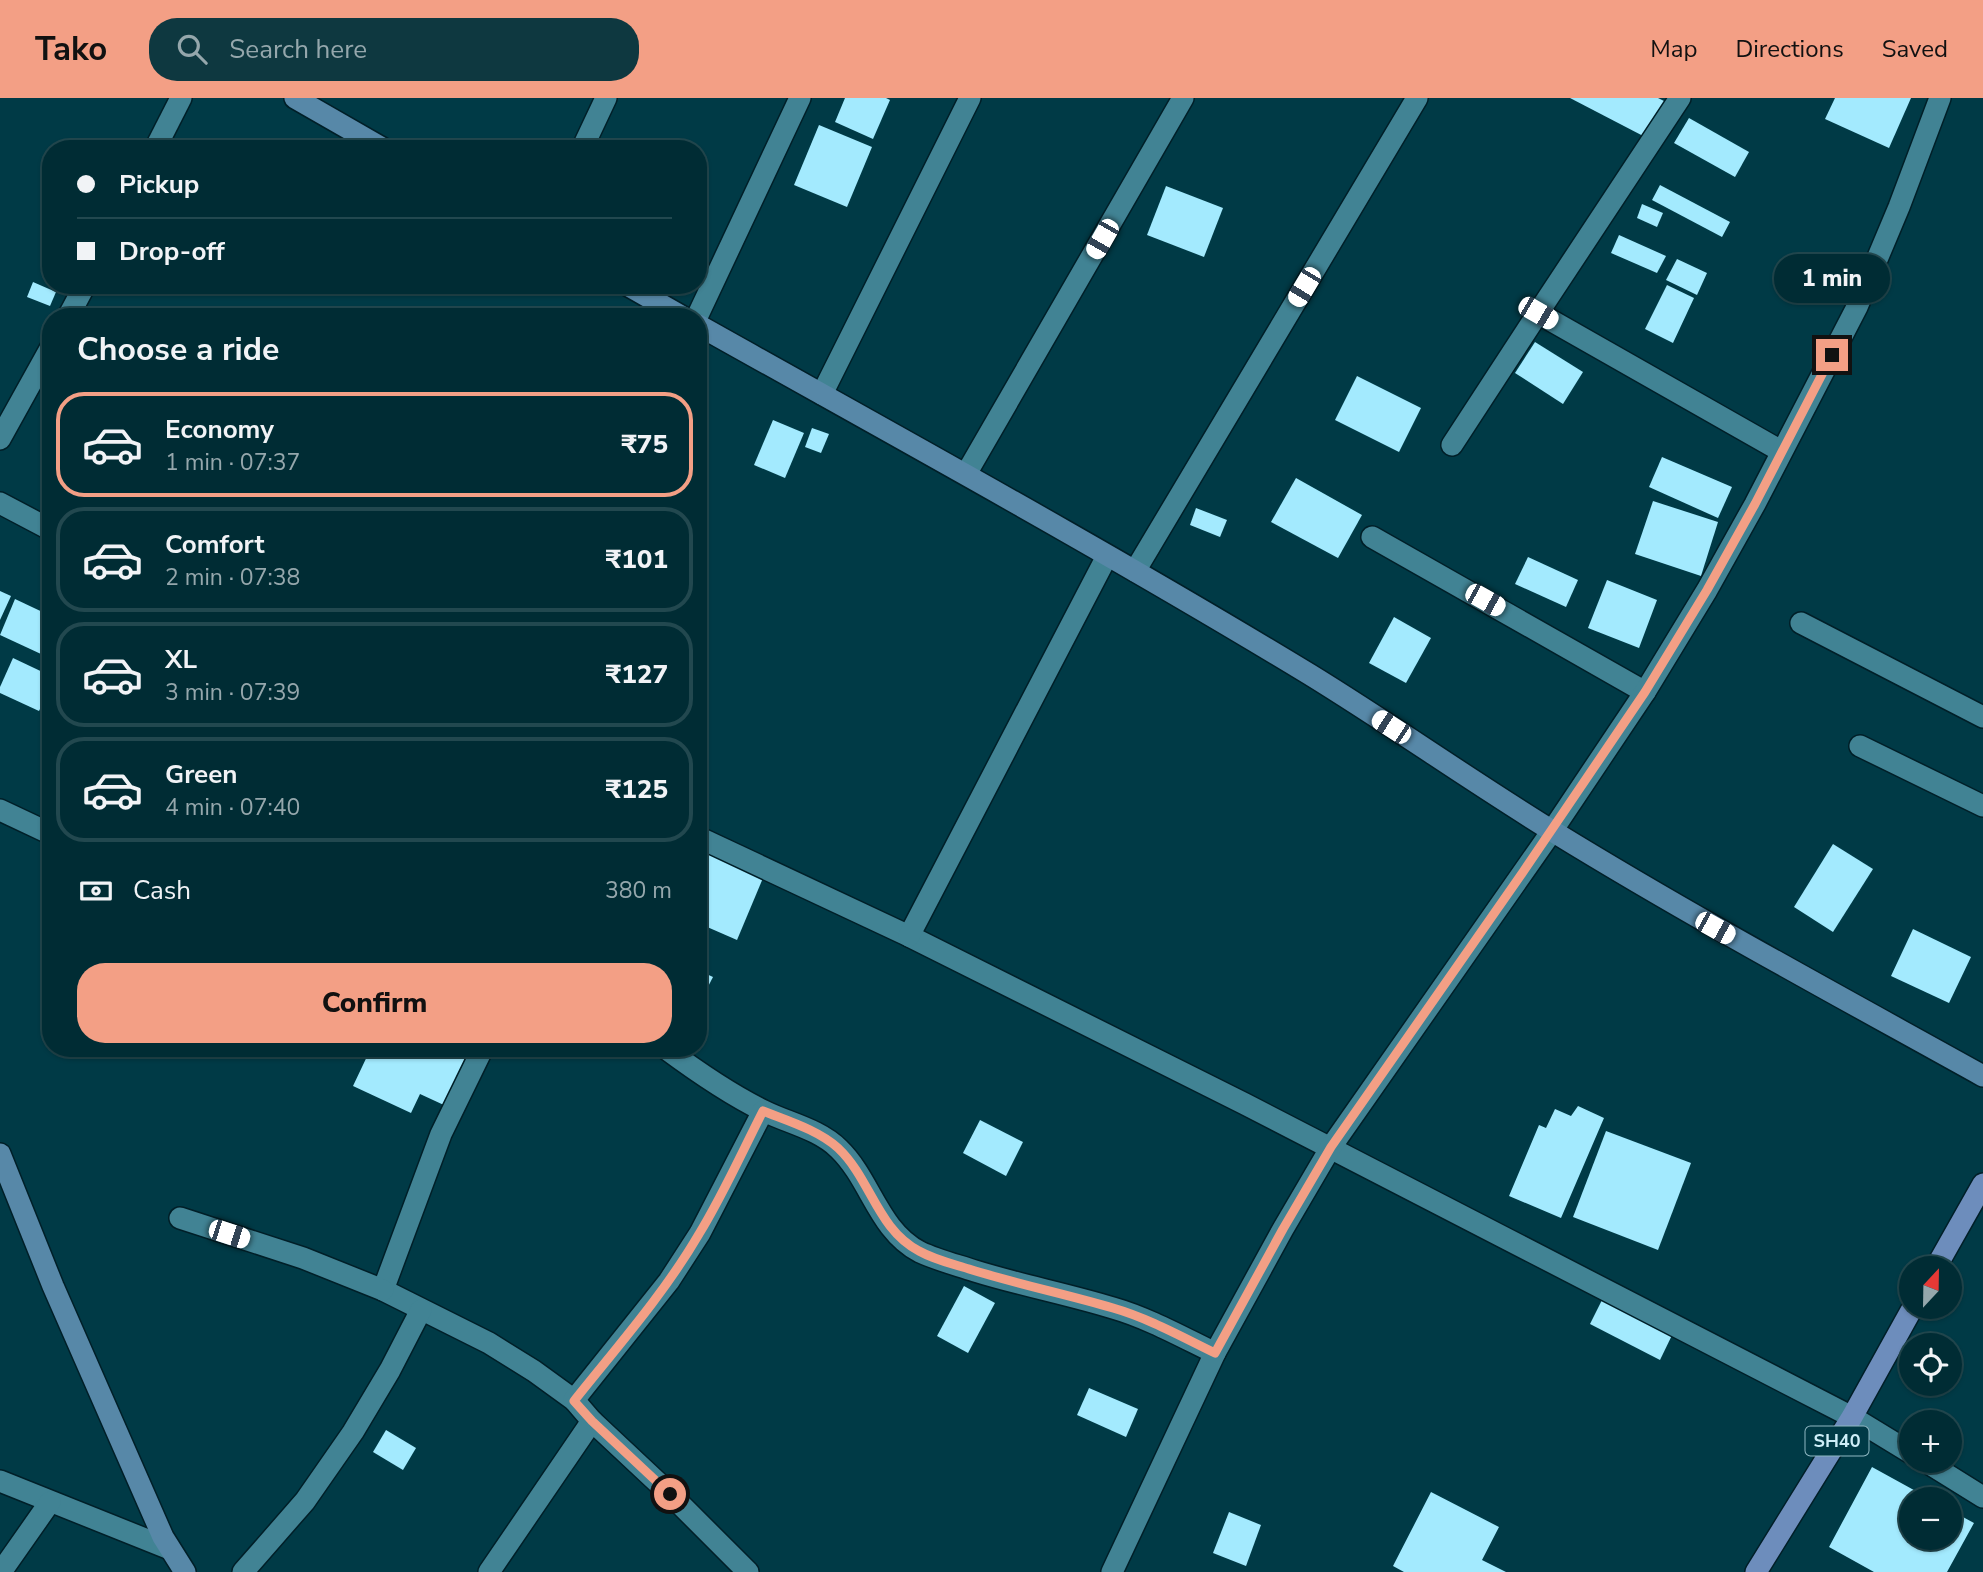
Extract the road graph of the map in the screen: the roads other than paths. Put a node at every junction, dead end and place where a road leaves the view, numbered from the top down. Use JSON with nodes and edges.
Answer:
{"nodes":[{"id":1,"x":181,"y":98,"type":"edge"},
{"id":2,"x":295,"y":98,"type":"edge"},
{"id":3,"x":606,"y":98,"type":"edge"},
{"id":4,"x":800,"y":98,"type":"edge"},
{"id":5,"x":970,"y":98,"type":"edge"},
{"id":6,"x":1183,"y":98,"type":"edge"},
{"id":7,"x":1417,"y":98,"type":"edge"},
{"id":8,"x":1680,"y":98,"type":"edge"},
{"id":9,"x":1940,"y":98,"type":"edge"},
{"id":10,"x":160,"y":140,"type":"edge"},
{"id":11,"x":368,"y":140,"type":"edge"},
{"id":12,"x":586,"y":140,"type":"edge"},
{"id":13,"x":642,"y":294,"type":"edge"},
{"id":14,"x":667,"y":308,"type":"edge"},
{"id":15,"x":701,"y":308,"type":"edge"},
{"id":16,"x":1538,"y":313,"type":"junction"},
{"id":17,"x":707,"y":330,"type":"edge"},
{"id":18,"x":42,"y":363,"type":"edge"},
{"id":19,"x":822,"y":394,"type":"junction"},
{"id":20,"x":0,"y":439,"type":"edge"},
{"id":21,"x":1451,"y":445,"type":"dead end"},
{"id":22,"x":1781,"y":451,"type":"junction"},
{"id":23,"x":966,"y":474,"type":"junction"},
{"id":24,"x":0,"y":503,"type":"edge"},
{"id":25,"x":42,"y":525,"type":"edge"},
{"id":26,"x":1372,"y":537,"type":"dead end"},
{"id":27,"x":1107,"y":556,"type":"junction"},
{"id":28,"x":1135,"y":571,"type":"junction"},
{"id":29,"x":1801,"y":623,"type":"dead end"},
{"id":30,"x":1645,"y":692,"type":"junction"},
{"id":31,"x":1983,"y":718,"type":"edge"},
{"id":32,"x":1860,"y":746,"type":"dead end"},
{"id":33,"x":1983,"y":806,"type":"edge"},
{"id":34,"x":0,"y":810,"type":"edge"},
{"id":35,"x":42,"y":830,"type":"edge"},
{"id":36,"x":1552,"y":831,"type":"junction"},
{"id":37,"x":707,"y":841,"type":"edge"},
{"id":38,"x":909,"y":936,"type":"junction"},
{"id":39,"x":479,"y":1057,"type":"edge"},
{"id":40,"x":678,"y":1057,"type":"edge"},
{"id":41,"x":1983,"y":1076,"type":"edge"},
{"id":42,"x":763,"y":1111,"type":"junction"},
{"id":43,"x":1331,"y":1147,"type":"junction"},
{"id":44,"x":0,"y":1154,"type":"edge"},
{"id":45,"x":1983,"y":1184,"type":"edge"},
{"id":46,"x":180,"y":1219,"type":"dead end"},
{"id":47,"x":1942,"y":1256,"type":"edge"},
{"id":48,"x":383,"y":1290,"type":"junction"},
{"id":49,"x":421,"y":1310,"type":"junction"},
{"id":50,"x":1906,"y":1320,"type":"edge"},
{"id":51,"x":1215,"y":1353,"type":"junction"},
{"id":52,"x":574,"y":1401,"type":"junction"},
{"id":53,"x":1852,"y":1417,"type":"junction"},
{"id":54,"x":592,"y":1421,"type":"junction"},
{"id":55,"x":1899,"y":1446,"type":"edge"},
{"id":56,"x":1944,"y":1473,"type":"edge"},
{"id":57,"x":0,"y":1481,"type":"edge"},
{"id":58,"x":1983,"y":1497,"type":"edge"},
{"id":59,"x":50,"y":1502,"type":"junction"},
{"id":60,"x":170,"y":1549,"type":"junction"},
{"id":61,"x":1,"y":1572,"type":"edge"},
{"id":62,"x":185,"y":1572,"type":"edge"},
{"id":63,"x":243,"y":1572,"type":"edge"},
{"id":64,"x":489,"y":1572,"type":"edge"},
{"id":65,"x":748,"y":1572,"type":"edge"},
{"id":66,"x":1112,"y":1572,"type":"edge"},
{"id":67,"x":1756,"y":1572,"type":"edge"}],
"edges":[{"from":1,"to":10,"type":"street"},
{"from":2,"to":11,"type":"street"},
{"from":3,"to":12,"type":"street"},
{"from":4,"to":15,"type":"street"},
{"from":5,"to":19,"type":"street"},
{"from":6,"to":23,"type":"street"},
{"from":7,"to":28,"type":"street"},
{"from":8,"to":16,"type":"street"},
{"from":9,"to":22,"type":"street"},
{"from":13,"to":14,"type":"street"},
{"from":16,"to":21,"type":"street"},
{"from":16,"to":22,"type":"street"},
{"from":17,"to":19,"type":"street"},
{"from":18,"to":20,"type":"street"},
{"from":19,"to":23,"type":"street"},
{"from":22,"to":30,"type":"street"},
{"from":23,"to":27,"type":"street"},
{"from":24,"to":25,"type":"street"},
{"from":26,"to":30,"type":"street"},
{"from":27,"to":28,"type":"street"},
{"from":27,"to":38,"type":"street"},
{"from":28,"to":36,"type":"street"},
{"from":29,"to":31,"type":"street"},
{"from":30,"to":36,"type":"street"},
{"from":32,"to":33,"type":"street"},
{"from":34,"to":35,"type":"street"},
{"from":36,"to":41,"type":"street"},
{"from":36,"to":43,"type":"street"},
{"from":37,"to":38,"type":"street"},
{"from":38,"to":43,"type":"street"},
{"from":39,"to":48,"type":"street"},
{"from":40,"to":42,"type":"street"},
{"from":42,"to":51,"type":"street"},
{"from":42,"to":52,"type":"street"},
{"from":43,"to":51,"type":"street"},
{"from":43,"to":53,"type":"street"},
{"from":44,"to":60,"type":"street"},
{"from":45,"to":47,"type":"main road"},
{"from":46,"to":48,"type":"street"},
{"from":48,"to":49,"type":"street"},
{"from":49,"to":52,"type":"street"},
{"from":49,"to":63,"type":"street"},
{"from":50,"to":53,"type":"main road","number":"SH40"},
{"from":51,"to":66,"type":"street"},
{"from":52,"to":54,"type":"street"},
{"from":53,"to":55,"type":"street"},
{"from":53,"to":67,"type":"main road","number":"SH40"},
{"from":54,"to":64,"type":"street"},
{"from":54,"to":65,"type":"street"},
{"from":56,"to":58,"type":"street"},
{"from":57,"to":59,"type":"street"},
{"from":59,"to":60,"type":"street"},
{"from":59,"to":61,"type":"street"},
{"from":60,"to":62,"type":"street"}]}
